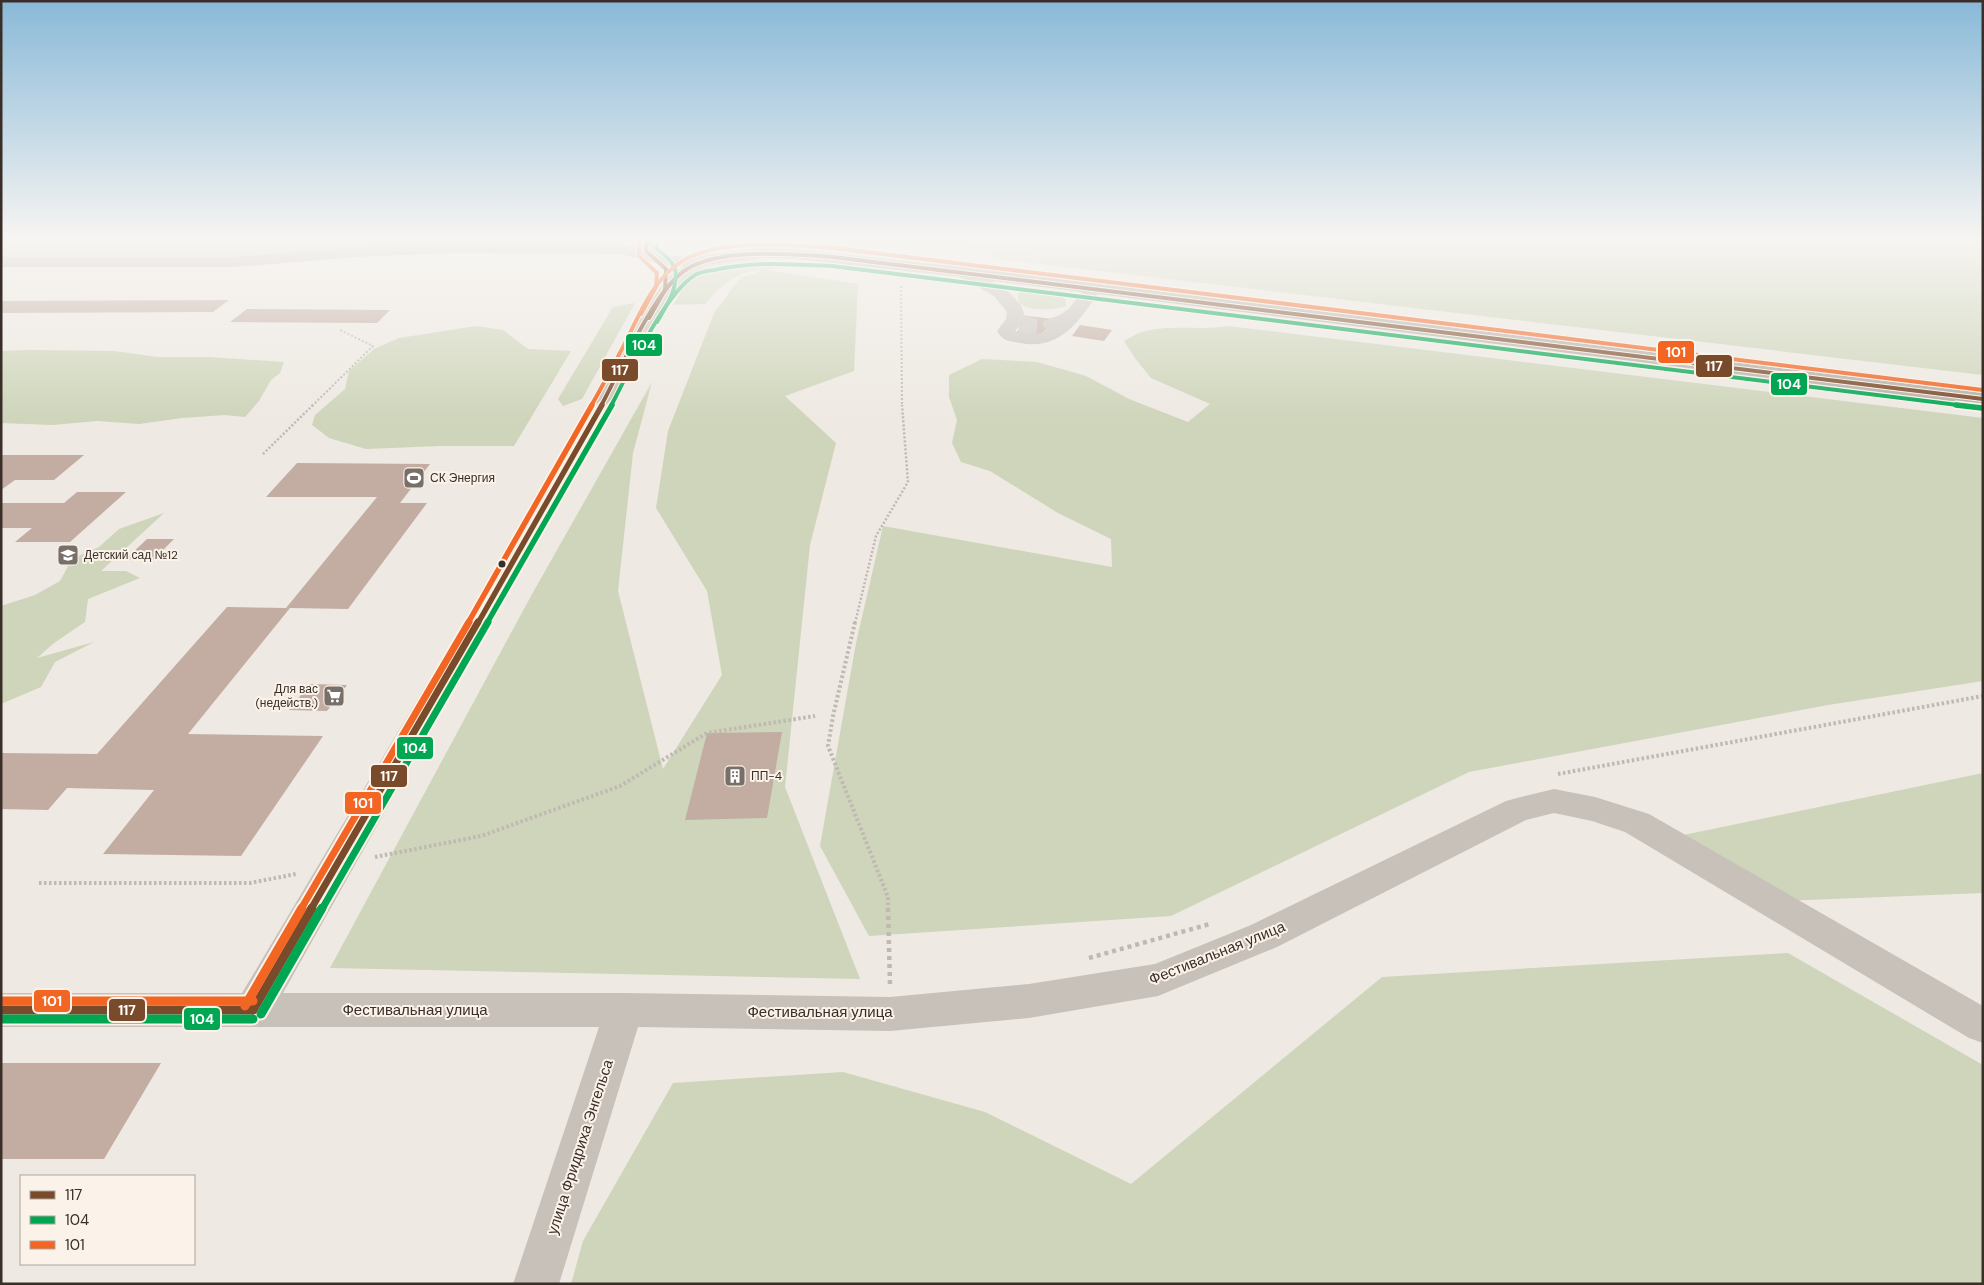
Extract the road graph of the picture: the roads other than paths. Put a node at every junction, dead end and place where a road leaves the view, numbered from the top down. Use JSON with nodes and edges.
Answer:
{"nodes":[{"id":1,"x":660,"y":300,"type":"edge"},
{"id":2,"x":1004,"y":300,"type":"edge"},
{"id":3,"x":1083,"y":300,"type":"edge"},
{"id":4,"x":1174,"y":300,"type":"edge"},
{"id":5,"x":1016,"y":322,"type":"junction"},
{"id":6,"x":1058,"y":325,"type":"junction"},
{"id":7,"x":1983,"y":399,"type":"edge"},
{"id":8,"x":1,"y":1010,"type":"edge"},
{"id":9,"x":253,"y":1010,"type":"junction"},
{"id":10,"x":624,"y":1010,"type":"junction"},
{"id":11,"x":1983,"y":1026,"type":"edge"},
{"id":12,"x":536,"y":1284,"type":"edge"}],
"edges":[{"from":1,"to":9,"type":"street"},
{"from":2,"to":5,"type":"street"},
{"from":3,"to":6,"type":"street"},
{"from":4,"to":7,"type":"main road"},
{"from":5,"to":6,"type":"street"},
{"from":5,"to":6,"type":"street"},
{"from":8,"to":9,"type":"street","name":"Фестивальная улица"},
{"from":9,"to":10,"type":"street","name":"Фестивальная улица"},
{"from":10,"to":11,"type":"street","name":"Фестивальная улица"},
{"from":10,"to":12,"type":"street","name":"улица Фридриха Энгельса"}]}
